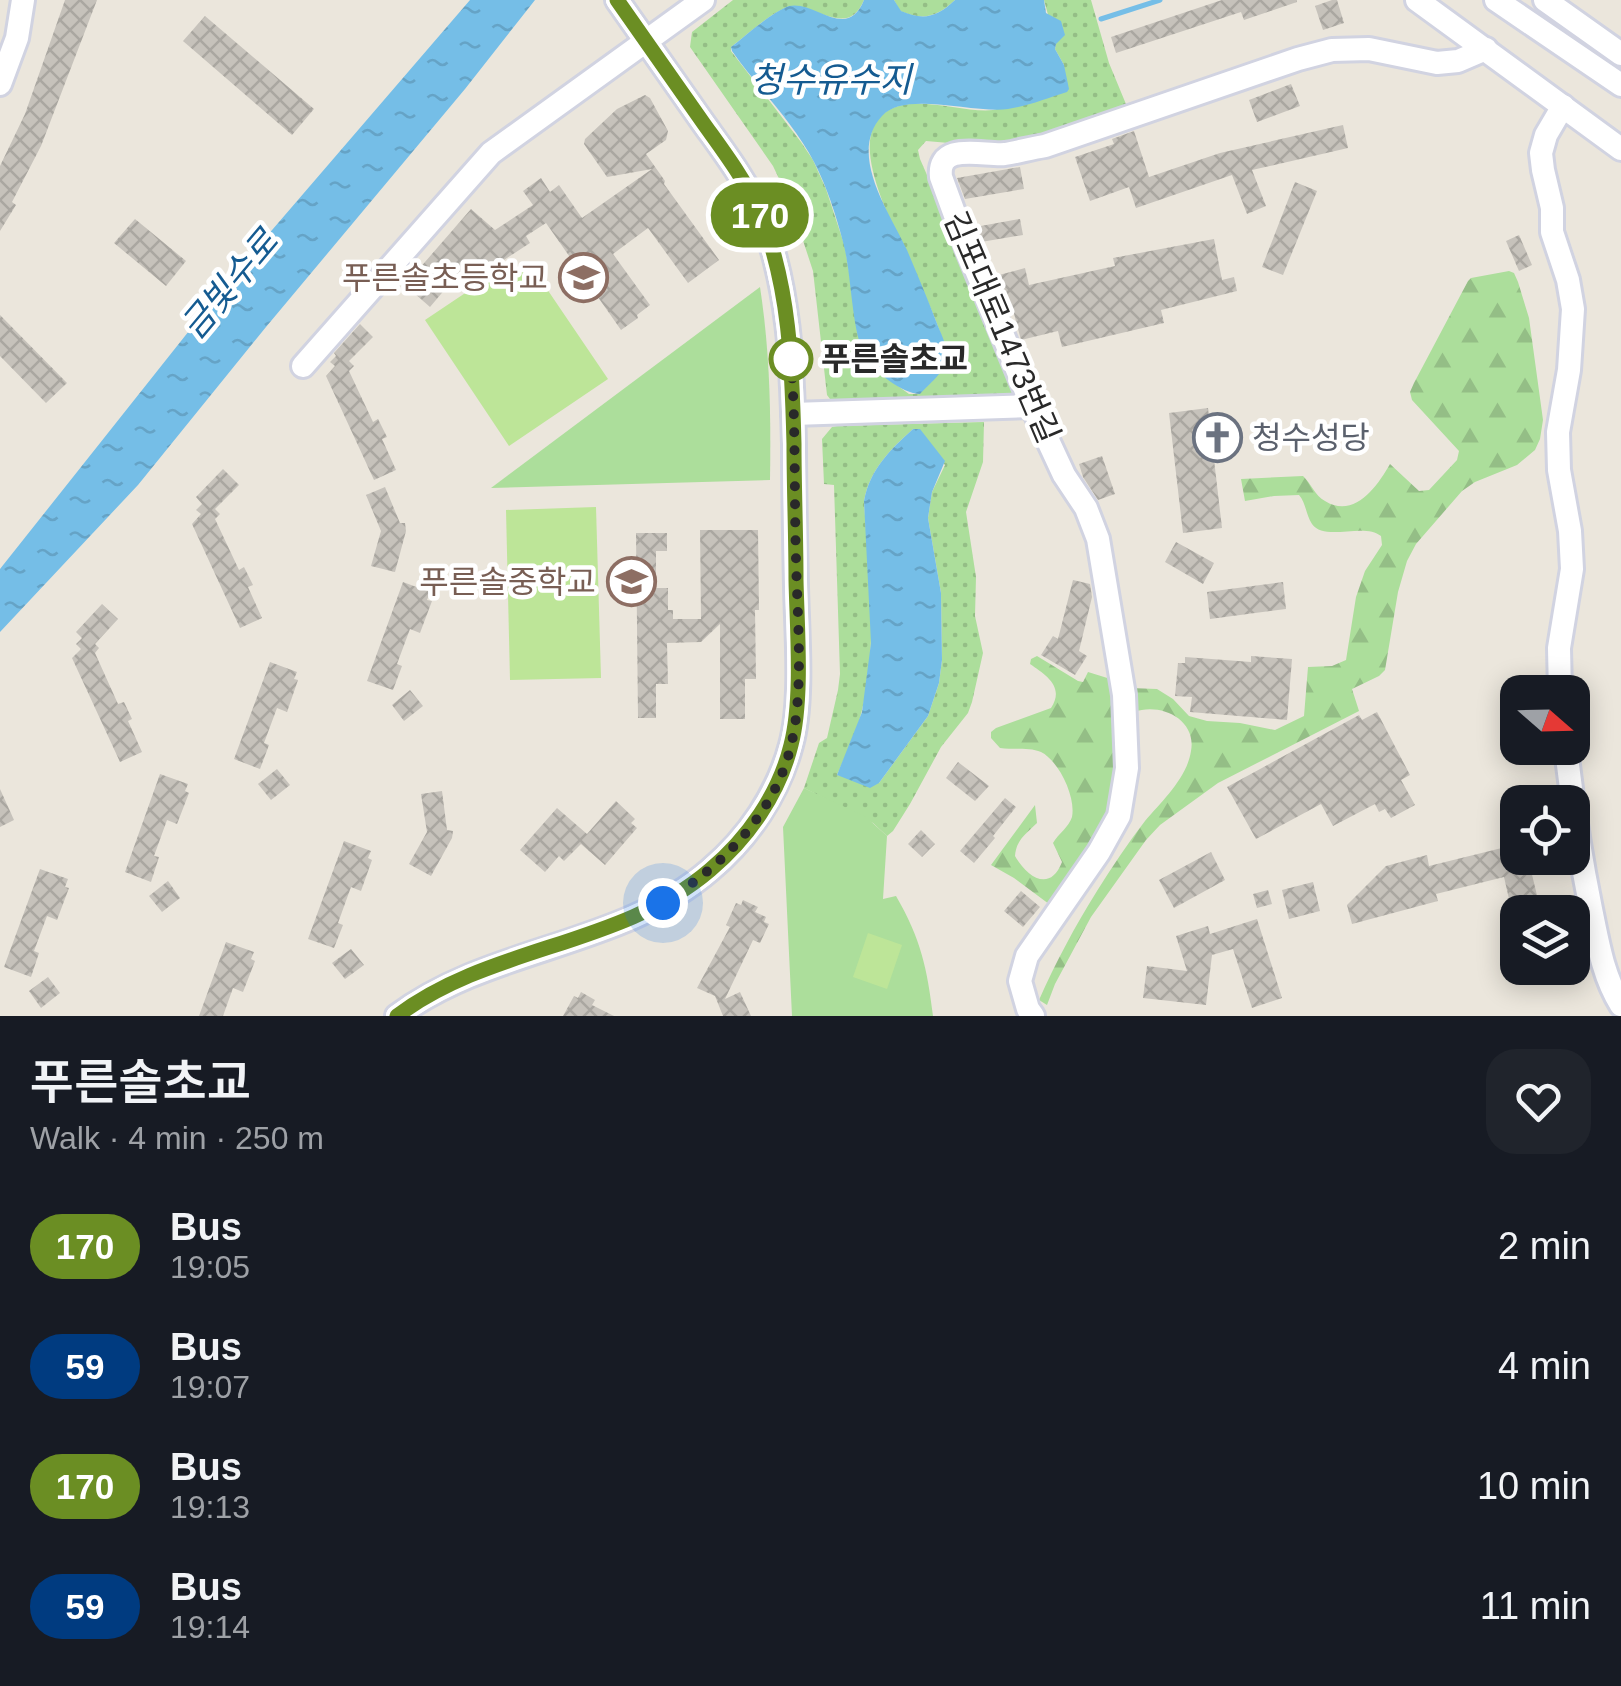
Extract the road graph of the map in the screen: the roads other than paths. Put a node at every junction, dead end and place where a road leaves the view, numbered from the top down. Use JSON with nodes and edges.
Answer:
{"nodes":[{"id":1,"x":24,"y":0,"type":"edge"},
{"id":2,"x":617,"y":0,"type":"edge"},
{"id":3,"x":703,"y":0,"type":"edge"},
{"id":4,"x":1416,"y":0,"type":"edge"},
{"id":5,"x":1496,"y":0,"type":"edge"},
{"id":6,"x":1545,"y":0,"type":"edge"},
{"id":7,"x":646,"y":41,"type":"junction"},
{"id":8,"x":1486,"y":49,"type":"junction"},
{"id":9,"x":1621,"y":54,"type":"edge"},
{"id":10,"x":0,"y":84,"type":"edge"},
{"id":11,"x":1621,"y":85,"type":"edge"},
{"id":12,"x":1563,"y":106,"type":"junction"},
{"id":13,"x":1621,"y":149,"type":"edge"},
{"id":14,"x":303,"y":366,"type":"dead end"},
{"id":15,"x":1032,"y":406,"type":"junction"},
{"id":16,"x":793,"y":414,"type":"junction"},
{"id":17,"x":1560,"y":675,"type":"edge"},
{"id":18,"x":1568,"y":765,"type":"edge"},
{"id":19,"x":1621,"y":1005,"type":"edge"},
{"id":20,"x":397,"y":1016,"type":"edge"},
{"id":21,"x":1033,"y":1016,"type":"edge"}],
"edges":[{"from":1,"to":10,"type":"street"},
{"from":2,"to":7,"type":"street"},
{"from":3,"to":7,"type":"street"},
{"from":4,"to":8,"type":"street"},
{"from":5,"to":11,"type":"street"},
{"from":6,"to":9,"type":"street"},
{"from":7,"to":14,"type":"street"},
{"from":7,"to":16,"type":"street"},
{"from":8,"to":12,"type":"street"},
{"from":8,"to":15,"type":"street","name":"김포대로1473번길"},
{"from":12,"to":13,"type":"street"},
{"from":12,"to":17,"type":"street"},
{"from":15,"to":16,"type":"street"},
{"from":15,"to":21,"type":"street","name":"김포대로1473번길"},
{"from":16,"to":20,"type":"street"},
{"from":18,"to":19,"type":"street"}]}
